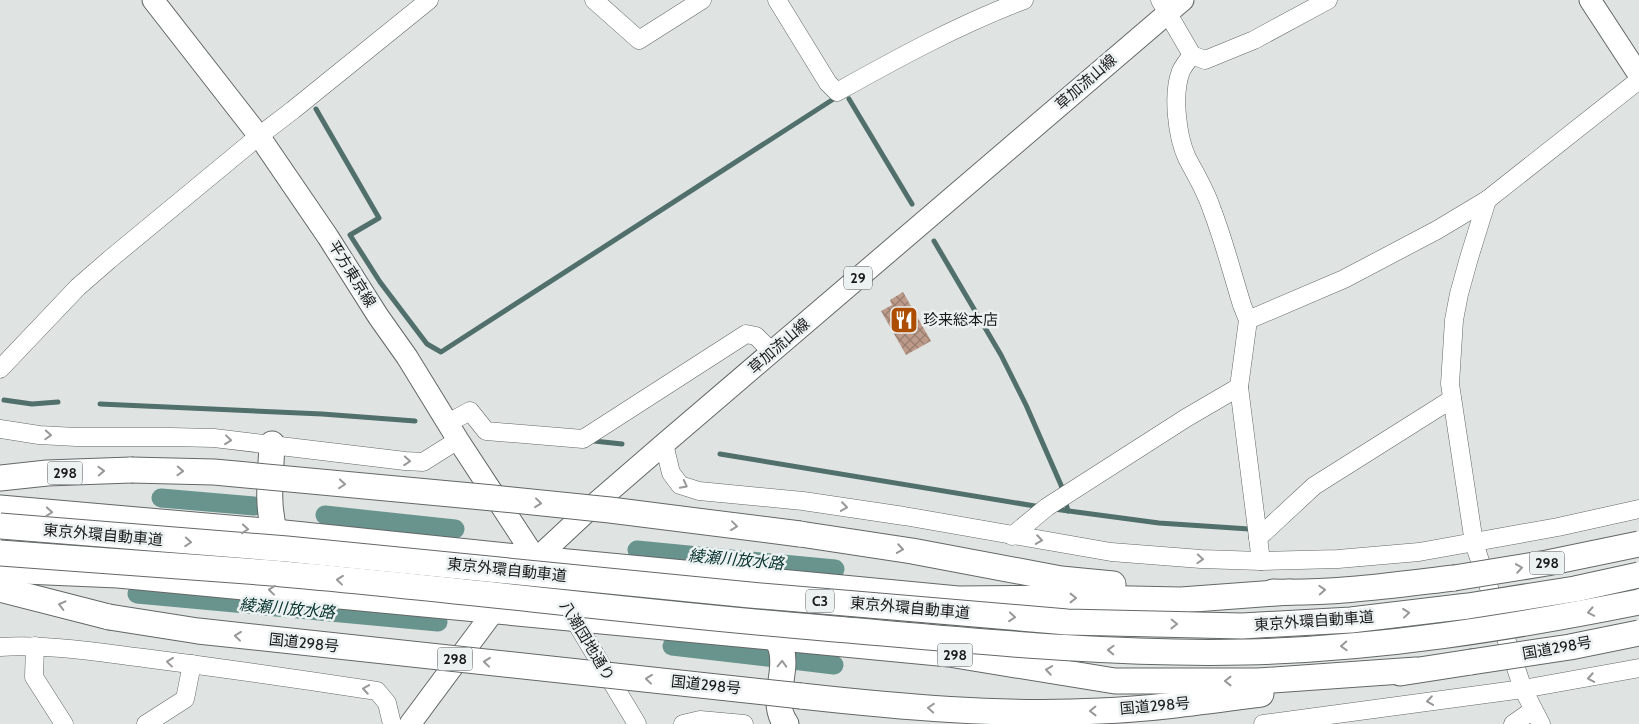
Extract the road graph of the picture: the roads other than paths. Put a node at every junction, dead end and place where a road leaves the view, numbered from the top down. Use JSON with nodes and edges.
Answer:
{"nodes":[{"id":1,"x":153,"y":0,"type":"edge"},
{"id":2,"x":429,"y":0,"type":"edge"},
{"id":3,"x":594,"y":0,"type":"edge"},
{"id":4,"x":702,"y":0,"type":"edge"},
{"id":5,"x":777,"y":0,"type":"edge"},
{"id":6,"x":1024,"y":0,"type":"edge"},
{"id":7,"x":1328,"y":0,"type":"edge"},
{"id":8,"x":1590,"y":0,"type":"edge"},
{"id":9,"x":1170,"y":4,"type":"edge"},
{"id":10,"x":1192,"y":55,"type":"junction"},
{"id":11,"x":1639,"y":75,"type":"edge"},
{"id":12,"x":1639,"y":80,"type":"edge"},
{"id":13,"x":259,"y":136,"type":"junction"},
{"id":14,"x":1487,"y":200,"type":"junction"},
{"id":15,"x":1248,"y":320,"type":"junction"},
{"id":16,"x":772,"y":352,"type":"junction"},
{"id":17,"x":0,"y":369,"type":"edge"},
{"id":18,"x":1239,"y":387,"type":"junction"},
{"id":19,"x":1452,"y":399,"type":"junction"},
{"id":20,"x":0,"y":429,"type":"edge"},
{"id":21,"x":453,"y":432,"type":"junction"},
{"id":22,"x":272,"y":444,"type":"junction"},
{"id":23,"x":664,"y":444,"type":"junction"},
{"id":24,"x":0,"y":478,"type":"edge"},
{"id":25,"x":0,"y":508,"type":"edge"},
{"id":26,"x":1639,"y":509,"type":"edge"},
{"id":27,"x":0,"y":526,"type":"edge"},
{"id":28,"x":275,"y":532,"type":"junction"},
{"id":29,"x":1012,"y":536,"type":"junction"},
{"id":30,"x":1258,"y":538,"type":"junction"},
{"id":31,"x":1474,"y":543,"type":"junction"},
{"id":32,"x":1639,"y":544,"type":"edge"},
{"id":33,"x":0,"y":554,"type":"edge"},
{"id":34,"x":536,"y":559,"type":"junction"},
{"id":35,"x":1261,"y":561,"type":"junction"},
{"id":36,"x":0,"y":570,"type":"edge"},
{"id":37,"x":1639,"y":575,"type":"edge"},
{"id":38,"x":0,"y":589,"type":"edge"},
{"id":39,"x":1290,"y":592,"type":"junction"},
{"id":40,"x":1639,"y":602,"type":"edge"},
{"id":41,"x":494,"y":611,"type":"junction"},
{"id":42,"x":574,"y":620,"type":"junction"},
{"id":43,"x":1639,"y":633,"type":"edge"},
{"id":44,"x":775,"y":638,"type":"junction"},
{"id":45,"x":35,"y":646,"type":"junction"},
{"id":46,"x":0,"y":647,"type":"edge"},
{"id":47,"x":192,"y":664,"type":"junction"},
{"id":48,"x":1639,"y":668,"type":"edge"},
{"id":49,"x":1416,"y":670,"type":"junction"},
{"id":50,"x":1523,"y":689,"type":"junction"},
{"id":51,"x":1537,"y":717,"type":"edge"},
{"id":52,"x":64,"y":724,"type":"edge"},
{"id":53,"x":146,"y":724,"type":"edge"},
{"id":54,"x":392,"y":724,"type":"edge"},
{"id":55,"x":410,"y":724,"type":"edge"},
{"id":56,"x":637,"y":724,"type":"edge"},
{"id":57,"x":684,"y":724,"type":"edge"},
{"id":58,"x":744,"y":724,"type":"edge"},
{"id":59,"x":786,"y":724,"type":"edge"},
{"id":60,"x":1263,"y":724,"type":"edge"},
{"id":61,"x":1513,"y":724,"type":"edge"}],
"edges":[{"from":1,"to":13,"type":"main road","name":"平方東京線"},
{"from":2,"to":13,"type":"street"},
{"from":3,"to":4,"type":"street"},
{"from":5,"to":6,"type":"street"},
{"from":7,"to":10,"type":"street"},
{"from":8,"to":11,"type":"main road"},
{"from":9,"to":10,"type":"street"},
{"from":9,"to":16,"type":"main road","name":"草加流山線","number":"29"},
{"from":10,"to":15,"type":"street"},
{"from":12,"to":14,"type":"street"},
{"from":13,"to":17,"type":"street"},
{"from":13,"to":21,"type":"main road","name":"平方東京線"},
{"from":14,"to":15,"type":"street"},
{"from":14,"to":19,"type":"street"},
{"from":15,"to":18,"type":"street"},
{"from":16,"to":21,"type":"street"},
{"from":16,"to":23,"type":"main road","name":"草加流山線","number":"29"},
{"from":18,"to":29,"type":"street"},
{"from":18,"to":30,"type":"street"},
{"from":19,"to":30,"type":"street"},
{"from":19,"to":31,"type":"street"},
{"from":20,"to":22,"type":"street","one_way":true},
{"from":22,"to":21,"type":"street","one_way":true},
{"from":21,"to":34,"type":"main road","name":"平方東京線"},
{"from":22,"to":28,"type":"highway"},
{"from":23,"to":29,"type":"street","one_way":true},
{"from":23,"to":34,"type":"main road","name":"草加流山線","number":"29"},
{"from":24,"to":39,"type":"highway","number":"298","one_way":true,"bridge":true},
{"from":25,"to":28,"type":"highway","number":"298","one_way":true},
{"from":26,"to":31,"type":"street"},
{"from":27,"to":37,"type":"highway","name":"東京外環自動車道","number":"C3","one_way":true,"bridge":true},
{"from":28,"to":34,"type":"highway","number":"298"},
{"from":29,"to":35,"type":"street","one_way":true},
{"from":30,"to":35,"type":"street"},
{"from":31,"to":35,"type":"street"},
{"from":31,"to":50,"type":"street"},
{"from":39,"to":32,"type":"highway","number":"298","one_way":true,"bridge":true},
{"from":40,"to":33,"type":"highway","name":"東京外環自動車道","number":"C3","one_way":true,"bridge":true},
{"from":34,"to":39,"type":"highway","number":"298","one_way":true},
{"from":34,"to":41,"type":"main road","name":"草加流山線","number":"29"},
{"from":34,"to":42,"type":"street","name":"八潮団地通り"},
{"from":41,"to":36,"type":"highway","name":"国道298号","number":"298","one_way":true},
{"from":49,"to":38,"type":"highway","name":"国道298号","number":"298","one_way":true,"bridge":true},
{"from":41,"to":42,"type":"highway","name":"国道298号","number":"298"},
{"from":41,"to":55,"type":"main road","name":"草加流山線","number":"29"},
{"from":42,"to":44,"type":"highway","name":"国道298号","number":"298"},
{"from":42,"to":56,"type":"street","name":"八潮団地通り"},
{"from":43,"to":49,"type":"highway","name":"国道298号","number":"298","bridge":true},
{"from":49,"to":44,"type":"highway","name":"国道298号","number":"298","one_way":true},
{"from":59,"to":44,"type":"highway","one_way":true},
{"from":45,"to":46,"type":"street"},
{"from":47,"to":45,"type":"street","one_way":true},
{"from":45,"to":52,"type":"street"},
{"from":47,"to":53,"type":"street"},
{"from":54,"to":47,"type":"street","one_way":true},
{"from":48,"to":50,"type":"street","one_way":true},
{"from":50,"to":51,"type":"street"},
{"from":50,"to":60,"type":"street","one_way":true},
{"from":51,"to":61,"type":"street"},
{"from":57,"to":58,"type":"street"}]}
